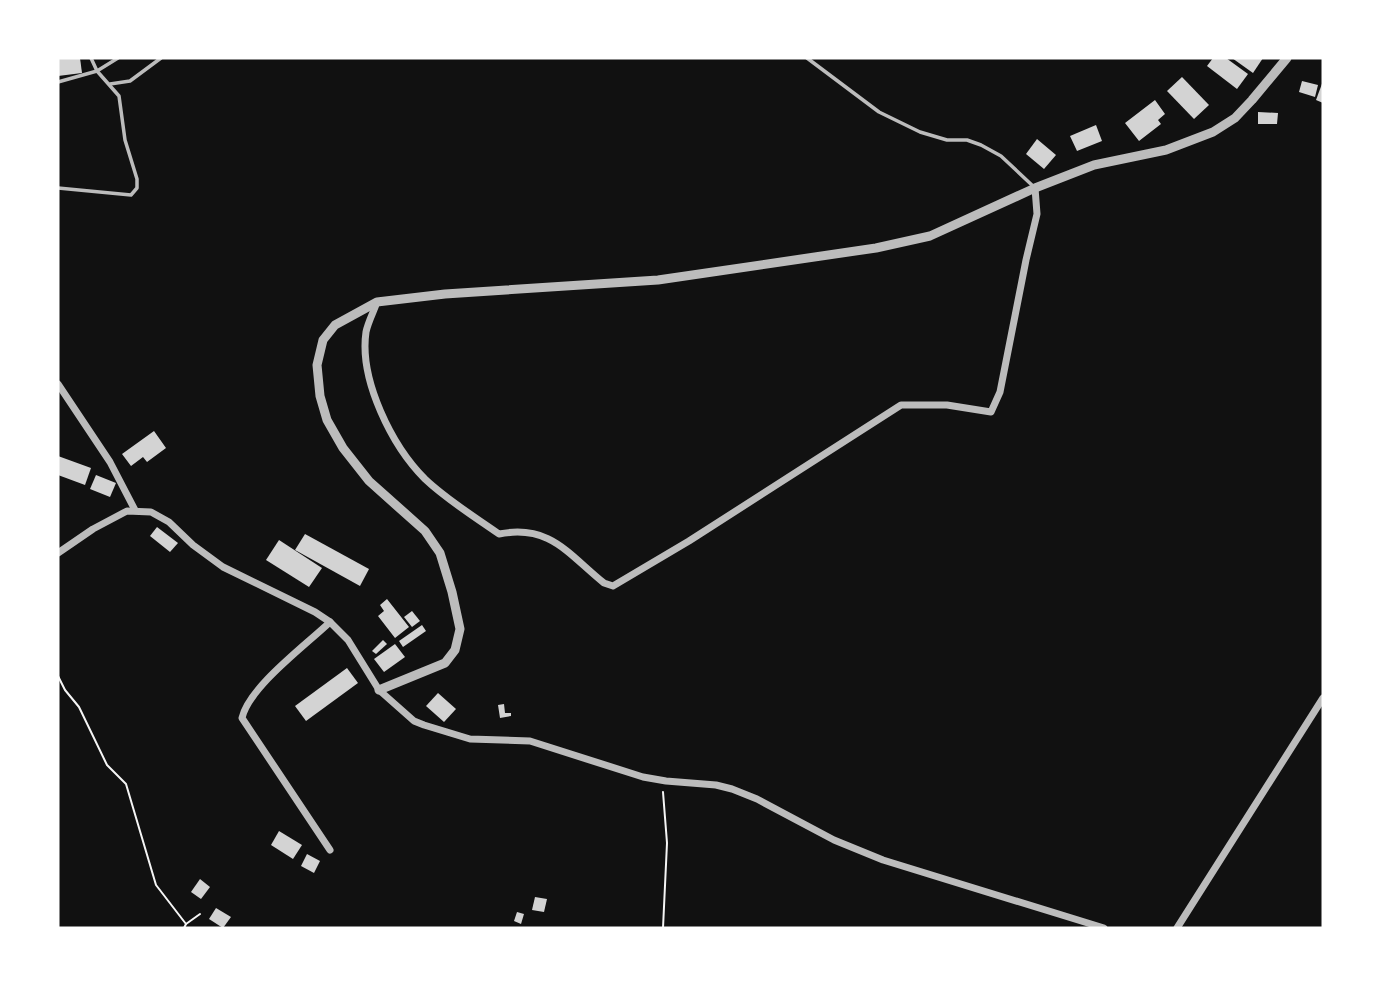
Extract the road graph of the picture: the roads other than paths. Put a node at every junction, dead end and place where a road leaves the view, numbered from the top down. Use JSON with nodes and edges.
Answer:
{"nodes":[{"id":1,"x":91,"y":58,"type":"edge"},
{"id":2,"x":118,"y":58,"type":"edge"},
{"id":3,"x":161,"y":58,"type":"edge"},
{"id":4,"x":807,"y":58,"type":"edge"},
{"id":5,"x":1287,"y":58,"type":"edge"},
{"id":6,"x":97,"y":71,"type":"junction"},
{"id":7,"x":58,"y":82,"type":"edge"},
{"id":8,"x":110,"y":84,"type":"junction"},
{"id":9,"x":58,"y":188,"type":"edge"},
{"id":10,"x":1035,"y":188,"type":"junction"},
{"id":11,"x":377,"y":302,"type":"junction"},
{"id":12,"x":58,"y":384,"type":"edge"},
{"id":13,"x":135,"y":510,"type":"junction"},
{"id":14,"x":58,"y":553,"type":"edge"},
{"id":15,"x":330,"y":622,"type":"junction"},
{"id":16,"x":379,"y":690,"type":"junction"},
{"id":17,"x":1323,"y":698,"type":"edge"},
{"id":18,"x":330,"y":850,"type":"dead end"},
{"id":19,"x":1085,"y":926,"type":"edge"},
{"id":20,"x":1104,"y":928,"type":"edge"},
{"id":21,"x":1177,"y":928,"type":"edge"}],
"edges":[{"from":1,"to":6,"type":"lane"},
{"from":2,"to":6,"type":"lane"},
{"from":3,"to":8,"type":"lane"},
{"from":4,"to":10,"type":"lane"},
{"from":5,"to":10,"type":"street"},
{"from":6,"to":7,"type":"lane"},
{"from":6,"to":8,"type":"lane"},
{"from":8,"to":9,"type":"lane"},
{"from":10,"to":11,"type":"street"},
{"from":10,"to":11,"type":"street"},
{"from":11,"to":16,"type":"street"},
{"from":12,"to":13,"type":"street"},
{"from":13,"to":14,"type":"street"},
{"from":13,"to":15,"type":"street"},
{"from":15,"to":16,"type":"street"},
{"from":15,"to":18,"type":"street"},
{"from":16,"to":19,"type":"street"},
{"from":17,"to":21,"type":"street"},
{"from":19,"to":20,"type":"street"}]}
